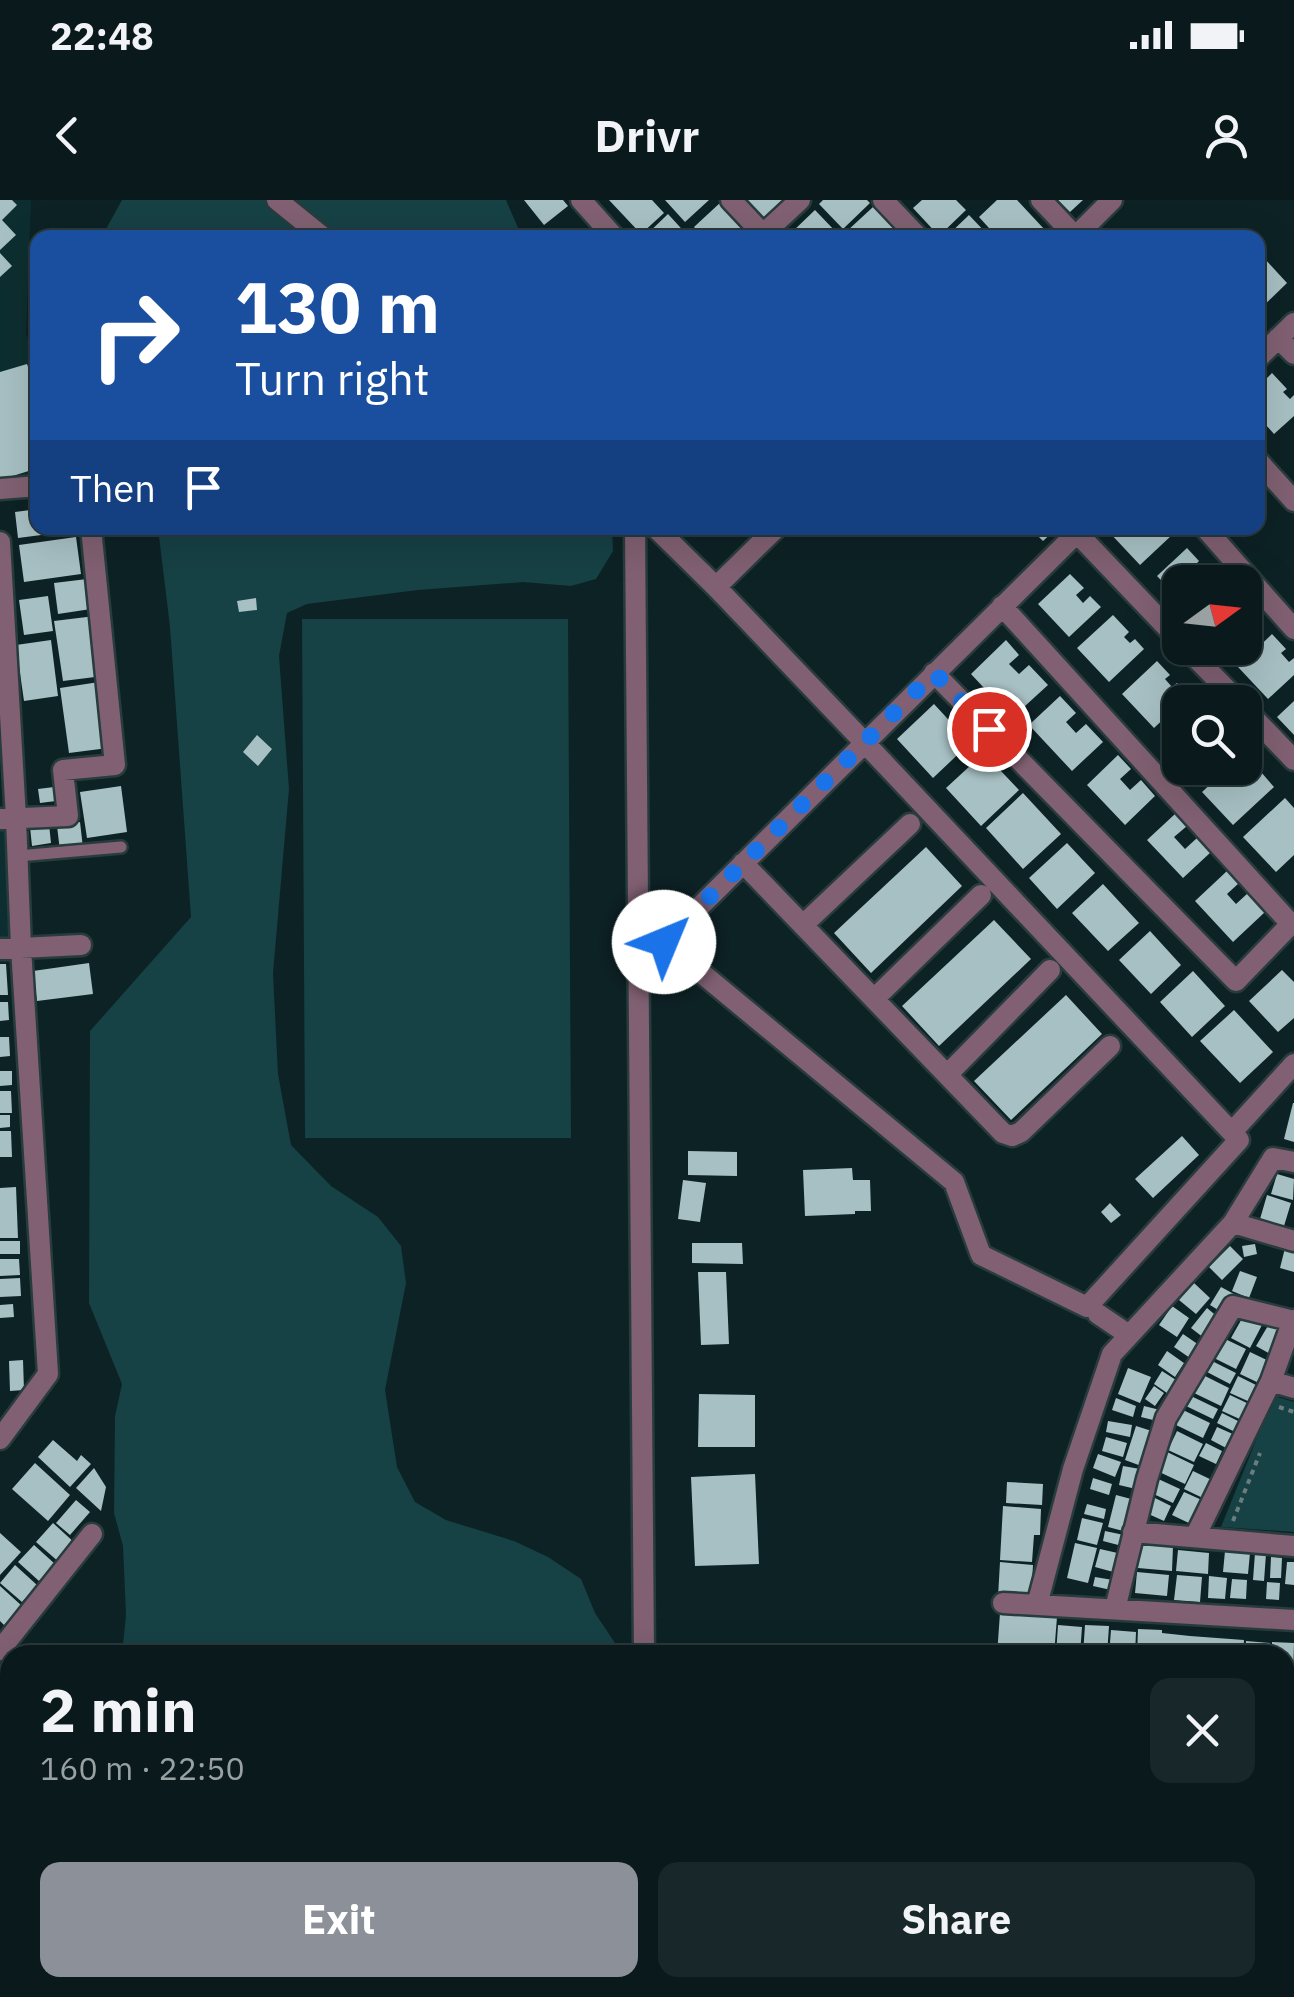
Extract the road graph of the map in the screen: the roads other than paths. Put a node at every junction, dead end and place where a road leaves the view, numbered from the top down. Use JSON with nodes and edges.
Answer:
{"nodes":[{"id":1,"x":277,"y":200,"type":"edge"},
{"id":2,"x":580,"y":200,"type":"edge"},
{"id":3,"x":731,"y":200,"type":"edge"},
{"id":4,"x":800,"y":200,"type":"edge"},
{"id":5,"x":883,"y":200,"type":"edge"},
{"id":6,"x":1041,"y":200,"type":"edge"},
{"id":7,"x":1112,"y":200,"type":"edge"},
{"id":8,"x":314,"y":230,"type":"edge"},
{"id":9,"x":607,"y":230,"type":"edge"},
{"id":10,"x":765,"y":230,"type":"edge"},
{"id":11,"x":773,"y":230,"type":"edge"},
{"id":12,"x":911,"y":230,"type":"edge"},
{"id":13,"x":1068,"y":230,"type":"edge"},
{"id":14,"x":1081,"y":230,"type":"edge"},
{"id":15,"x":1286,"y":330,"type":"edge"},
{"id":16,"x":1265,"y":351,"type":"edge"},
{"id":17,"x":1294,"y":354,"type":"edge"},
{"id":18,"x":1265,"y":469,"type":"edge"},
{"id":19,"x":30,"y":487,"type":"edge"},
{"id":20,"x":0,"y":489,"type":"edge"},
{"id":21,"x":1294,"y":501,"type":"edge"},
{"id":22,"x":92,"y":535,"type":"edge"},
{"id":23,"x":635,"y":535,"type":"edge"},
{"id":24,"x":663,"y":535,"type":"edge"},
{"id":25,"x":769,"y":535,"type":"edge"},
{"id":26,"x":1075,"y":535,"type":"edge"},
{"id":27,"x":1085,"y":535,"type":"edge"},
{"id":28,"x":1210,"y":535,"type":"edge"},
{"id":29,"x":0,"y":542,"type":"edge"},
{"id":30,"x":716,"y":587,"type":"junction"},
{"id":31,"x":1002,"y":606,"type":"junction"},
{"id":32,"x":1162,"y":621,"type":"edge"},
{"id":33,"x":1294,"y":629,"type":"edge"},
{"id":34,"x":1203,"y":665,"type":"edge"},
{"id":35,"x":934,"y":673,"type":"junction"},
{"id":36,"x":1222,"y":685,"type":"edge"},
{"id":37,"x":1262,"y":726,"type":"edge"},
{"id":38,"x":865,"y":743,"type":"junction"},
{"id":39,"x":1294,"y":760,"type":"edge"},
{"id":40,"x":8,"y":818,"type":"edge"},
{"id":41,"x":910,"y":824,"type":"dead end"},
{"id":42,"x":120,"y":847,"type":"dead end"},
{"id":43,"x":18,"y":856,"type":"junction"},
{"id":44,"x":744,"y":863,"type":"junction"},
{"id":45,"x":981,"y":895,"type":"dead end"},
{"id":46,"x":803,"y":925,"type":"junction"},
{"id":47,"x":664,"y":942,"type":"junction"},
{"id":48,"x":81,"y":945,"type":"dead end"},
{"id":49,"x":10,"y":948,"type":"edge"},
{"id":50,"x":639,"y":967,"type":"junction"},
{"id":51,"x":1050,"y":970,"type":"dead end"},
{"id":52,"x":874,"y":998,"type":"junction"},
{"id":53,"x":1110,"y":1046,"type":"dead end"},
{"id":54,"x":1294,"y":1064,"type":"edge"},
{"id":55,"x":947,"y":1075,"type":"junction"},
{"id":56,"x":1232,"y":1132,"type":"junction"},
{"id":57,"x":1294,"y":1162,"type":"edge"},
{"id":58,"x":1233,"y":1224,"type":"junction"},
{"id":59,"x":1294,"y":1241,"type":"edge"},
{"id":60,"x":1098,"y":1314,"type":"dead end"},
{"id":61,"x":1293,"y":1321,"type":"edge"},
{"id":62,"x":1129,"y":1335,"type":"junction"},
{"id":63,"x":1271,"y":1381,"type":"junction"},
{"id":64,"x":1294,"y":1388,"type":"edge"},
{"id":65,"x":0,"y":1439,"type":"edge"},
{"id":66,"x":1133,"y":1532,"type":"junction"},
{"id":67,"x":92,"y":1534,"type":"dead end"},
{"id":68,"x":1195,"y":1537,"type":"junction"},
{"id":69,"x":1294,"y":1546,"type":"edge"},
{"id":70,"x":1002,"y":1603,"type":"dead end"},
{"id":71,"x":1037,"y":1605,"type":"junction"},
{"id":72,"x":1115,"y":1609,"type":"junction"},
{"id":73,"x":1294,"y":1620,"type":"edge"},
{"id":74,"x":4,"y":1645,"type":"edge"},
{"id":75,"x":644,"y":1645,"type":"edge"}],
"edges":[{"from":1,"to":8,"type":"street"},
{"from":2,"to":9,"type":"street"},
{"from":3,"to":10,"type":"street"},
{"from":4,"to":11,"type":"street"},
{"from":5,"to":12,"type":"street"},
{"from":6,"to":13,"type":"street"},
{"from":7,"to":14,"type":"street"},
{"from":15,"to":16,"type":"street"},
{"from":15,"to":17,"type":"street"},
{"from":18,"to":21,"type":"street"},
{"from":19,"to":20,"type":"street"},
{"from":22,"to":40,"type":"street"},
{"from":23,"to":50,"type":"street"},
{"from":24,"to":30,"type":"street"},
{"from":25,"to":30,"type":"street"},
{"from":26,"to":31,"type":"street"},
{"from":27,"to":32,"type":"street"},
{"from":28,"to":33,"type":"street"},
{"from":29,"to":40,"type":"street"},
{"from":30,"to":38,"type":"street"},
{"from":31,"to":35,"type":"street"},
{"from":31,"to":35,"type":"street"},
{"from":34,"to":36,"type":"street"},
{"from":35,"to":38,"type":"street"},
{"from":37,"to":39,"type":"street"},
{"from":38,"to":44,"type":"street"},
{"from":38,"to":56,"type":"street"},
{"from":40,"to":43,"type":"street"},
{"from":41,"to":46,"type":"street"},
{"from":42,"to":43,"type":"lane"},
{"from":43,"to":49,"type":"street"},
{"from":44,"to":46,"type":"street"},
{"from":44,"to":47,"type":"street"},
{"from":45,"to":52,"type":"street"},
{"from":46,"to":52,"type":"street"},
{"from":47,"to":50,"type":"street"},
{"from":47,"to":56,"type":"street"},
{"from":48,"to":49,"type":"street"},
{"from":49,"to":65,"type":"street"},
{"from":50,"to":75,"type":"street"},
{"from":51,"to":55,"type":"street"},
{"from":52,"to":55,"type":"street"},
{"from":53,"to":55,"type":"street"},
{"from":54,"to":56,"type":"street"},
{"from":57,"to":58,"type":"street"},
{"from":58,"to":59,"type":"street"},
{"from":58,"to":62,"type":"street"},
{"from":60,"to":62,"type":"street"},
{"from":61,"to":63,"type":"street"},
{"from":61,"to":66,"type":"street"},
{"from":62,"to":71,"type":"street"},
{"from":63,"to":64,"type":"street"},
{"from":63,"to":68,"type":"street"},
{"from":66,"to":68,"type":"street"},
{"from":66,"to":72,"type":"street"},
{"from":67,"to":74,"type":"street"},
{"from":68,"to":69,"type":"street"},
{"from":70,"to":71,"type":"street"},
{"from":71,"to":72,"type":"street"},
{"from":72,"to":73,"type":"street"}]}
